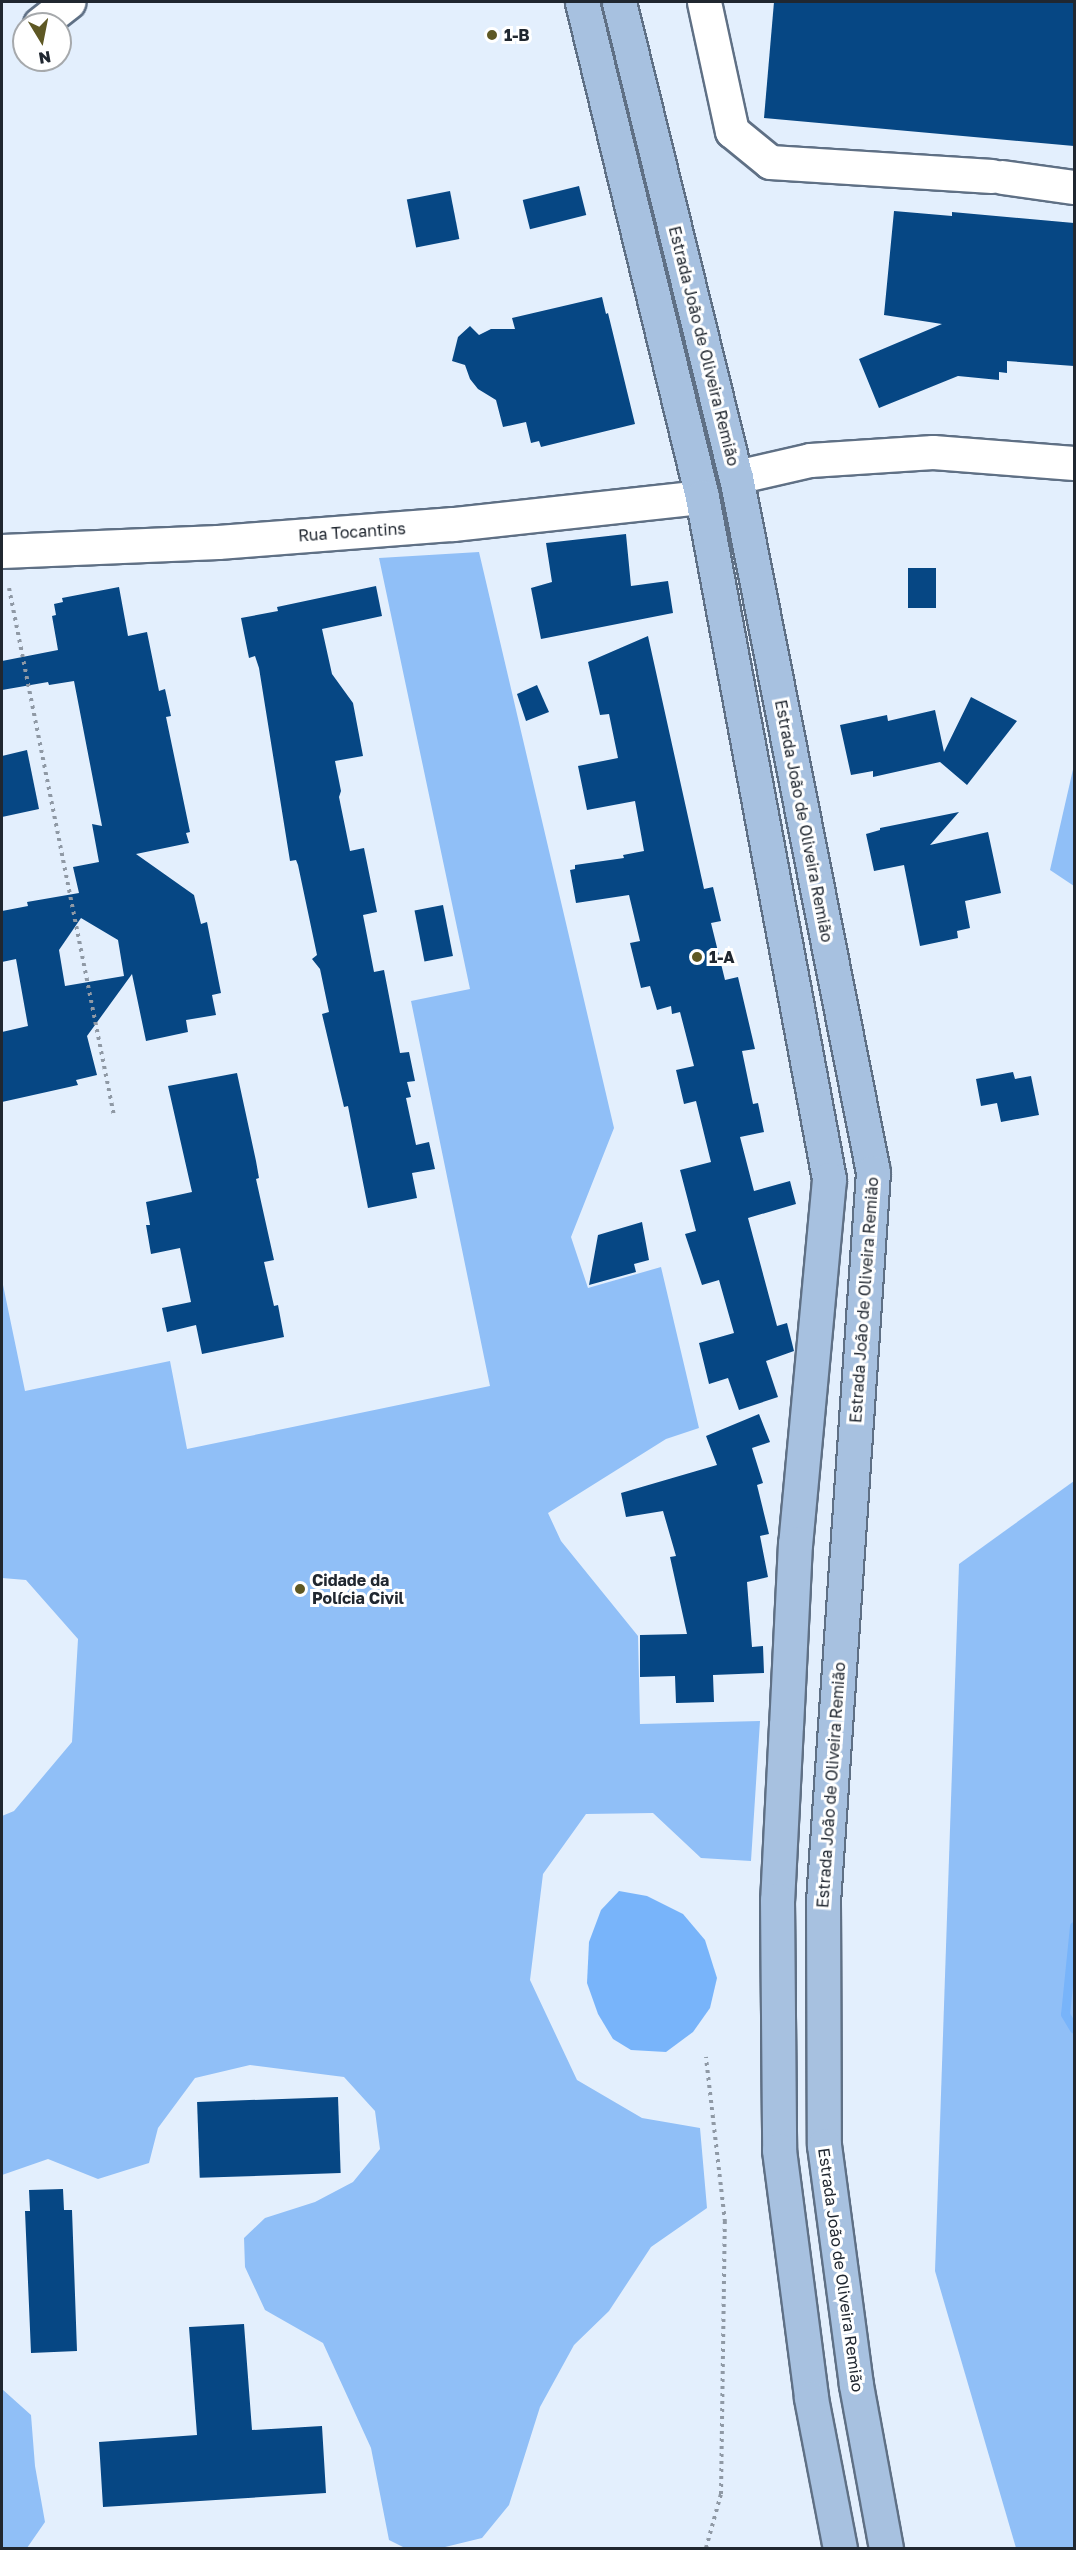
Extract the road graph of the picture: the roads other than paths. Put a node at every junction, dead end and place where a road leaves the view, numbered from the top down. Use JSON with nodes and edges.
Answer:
{"nodes":[{"id":1,"x":68,"y":2,"type":"edge"},
{"id":2,"x":582,"y":2,"type":"edge"},
{"id":3,"x":619,"y":2,"type":"edge"},
{"id":4,"x":704,"y":2,"type":"edge"},
{"id":5,"x":55,"y":12,"type":"edge"},
{"id":6,"x":1074,"y":187,"type":"edge"},
{"id":7,"x":1074,"y":463,"type":"edge"},
{"id":8,"x":736,"y":477,"type":"junction"},
{"id":9,"x":702,"y":497,"type":"junction"},
{"id":10,"x":2,"y":550,"type":"edge"},
{"id":11,"x":840,"y":2548,"type":"edge"},
{"id":12,"x":886,"y":2548,"type":"edge"}],
"edges":[{"from":1,"to":5,"type":"street"},
{"from":2,"to":9,"type":"main road"},
{"from":3,"to":8,"type":"main road","name":"Estrada João de Oliveira Remião"},
{"from":4,"to":6,"type":"street"},
{"from":7,"to":8,"type":"street"},
{"from":8,"to":12,"type":"main road","name":"Estrada João de Oliveira Remião"},
{"from":9,"to":10,"type":"street","name":"Rua Tocantins"},
{"from":9,"to":11,"type":"main road"}]}
